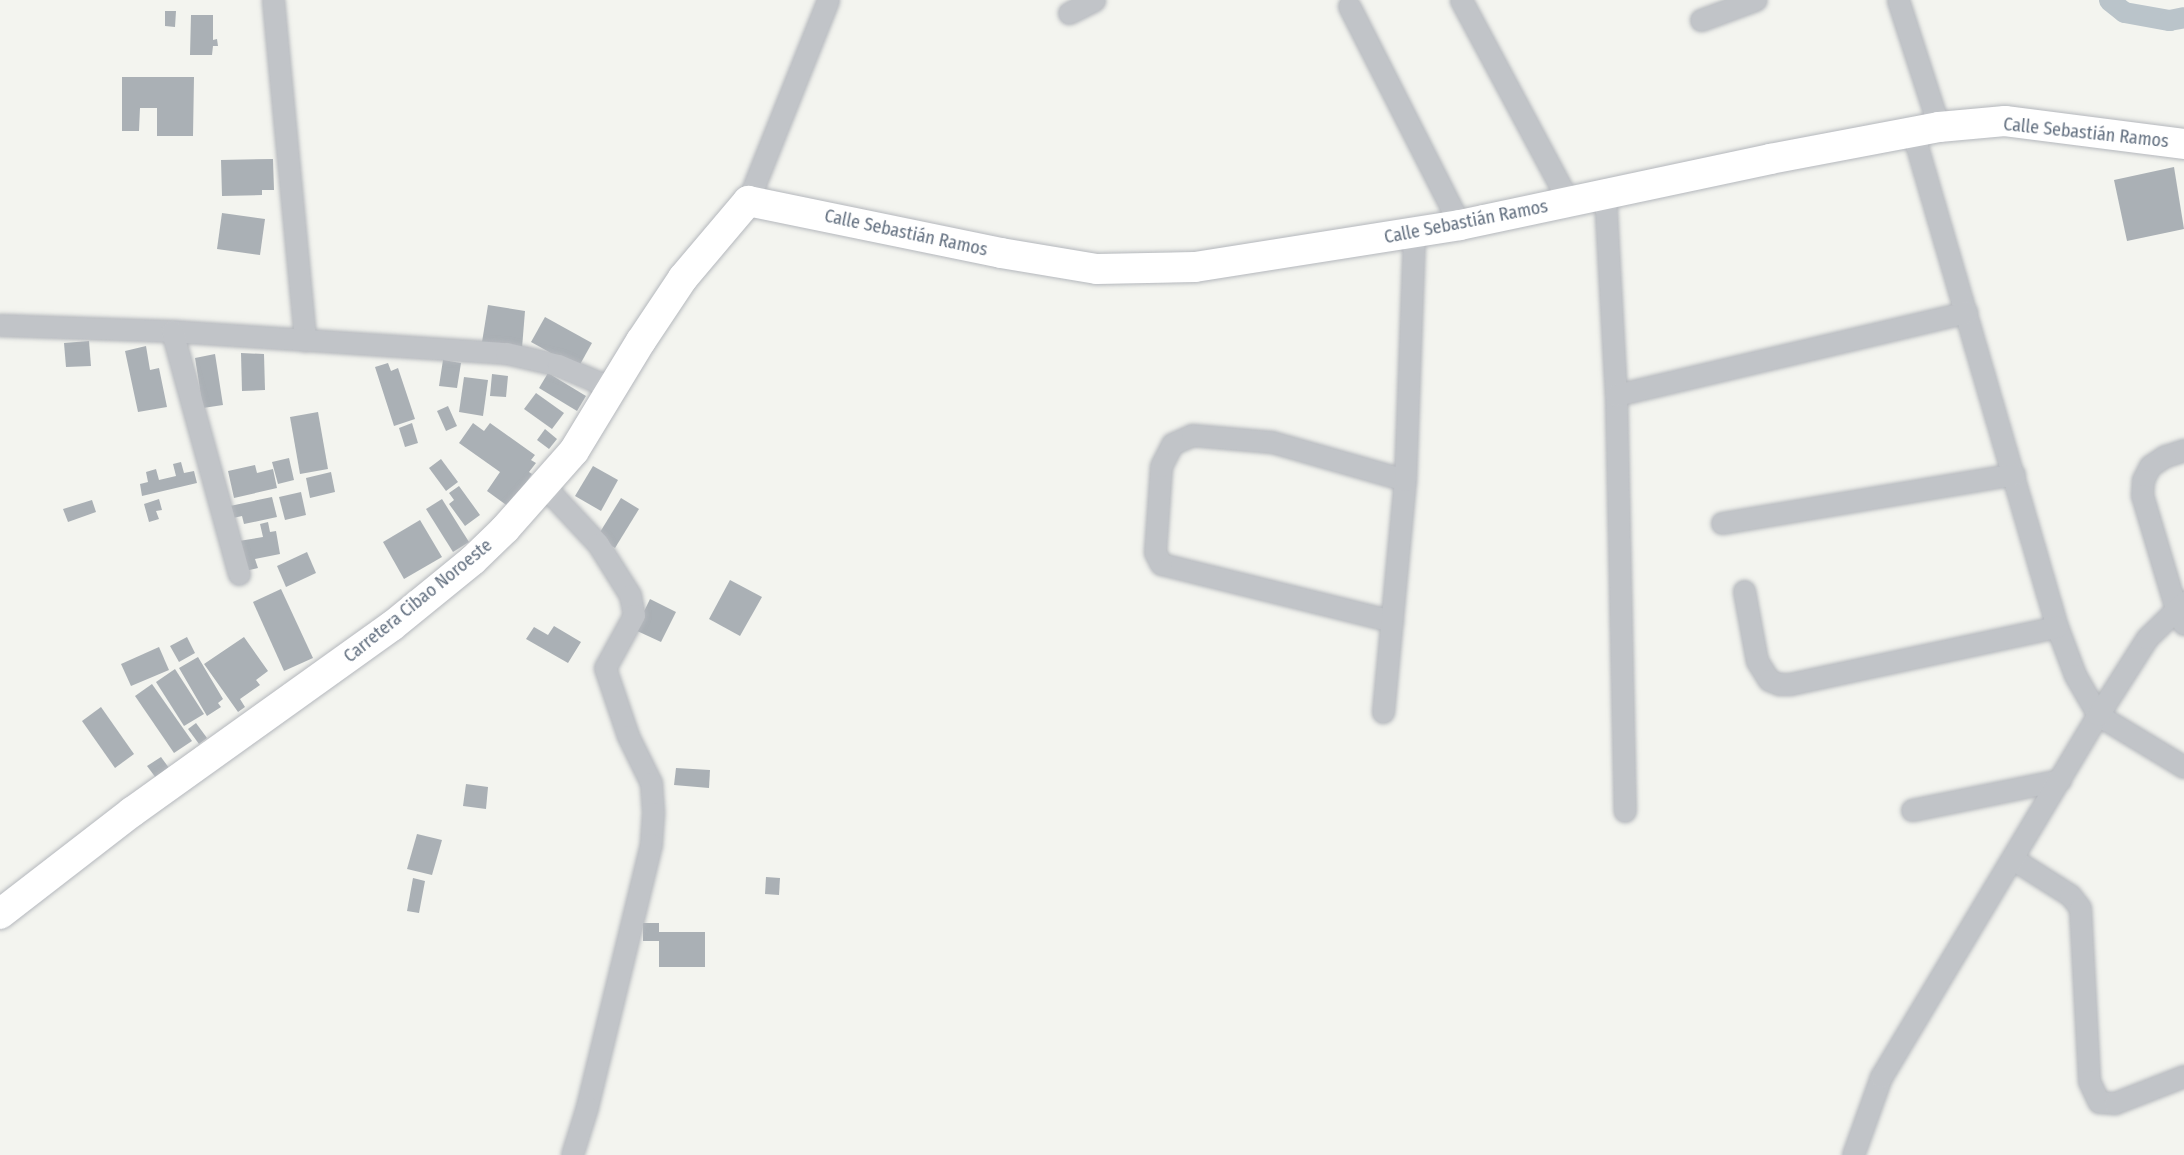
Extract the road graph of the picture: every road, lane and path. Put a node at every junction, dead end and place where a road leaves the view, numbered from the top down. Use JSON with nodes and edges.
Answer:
{"nodes":[{"id":1,"x":273,"y":0,"type":"edge"},
{"id":2,"x":828,"y":0,"type":"edge"},
{"id":3,"x":1094,"y":0,"type":"edge"},
{"id":4,"x":1461,"y":0,"type":"edge"},
{"id":5,"x":1755,"y":0,"type":"edge"},
{"id":6,"x":1898,"y":0,"type":"edge"},
{"id":7,"x":1349,"y":6,"type":"dead end"},
{"id":8,"x":1069,"y":13,"type":"dead end"},
{"id":9,"x":1701,"y":20,"type":"dead end"},
{"id":10,"x":1926,"y":130,"type":"junction"},
{"id":11,"x":2184,"y":144,"type":"edge"},
{"id":12,"x":1605,"y":194,"type":"junction"},
{"id":13,"x":748,"y":201,"type":"junction"},
{"id":14,"x":1569,"y":202,"type":"junction"},
{"id":15,"x":1460,"y":225,"type":"junction"},
{"id":16,"x":1414,"y":233,"type":"junction"},
{"id":17,"x":1966,"y":312,"type":"junction"},
{"id":18,"x":0,"y":325,"type":"edge"},
{"id":19,"x":172,"y":331,"type":"junction"},
{"id":20,"x":306,"y":340,"type":"junction"},
{"id":21,"x":612,"y":388,"type":"junction"},
{"id":22,"x":1616,"y":395,"type":"junction"},
{"id":23,"x":2184,"y":450,"type":"edge"},
{"id":24,"x":2014,"y":474,"type":"junction"},
{"id":25,"x":1405,"y":480,"type":"junction"},
{"id":26,"x":544,"y":486,"type":"junction"},
{"id":27,"x":1722,"y":523,"type":"dead end"},
{"id":28,"x":239,"y":574,"type":"dead end"},
{"id":29,"x":1744,"y":591,"type":"dead end"},
{"id":30,"x":2181,"y":612,"type":"edge"},
{"id":31,"x":1392,"y":621,"type":"junction"},
{"id":32,"x":2057,"y":627,"type":"junction"},
{"id":33,"x":1383,"y":712,"type":"dead end"},
{"id":34,"x":2098,"y":715,"type":"junction"},
{"id":35,"x":2184,"y":767,"type":"edge"},
{"id":36,"x":2060,"y":780,"type":"junction"},
{"id":37,"x":1912,"y":810,"type":"dead end"},
{"id":38,"x":1625,"y":811,"type":"dead end"},
{"id":39,"x":2013,"y":859,"type":"junction"},
{"id":40,"x":0,"y":914,"type":"edge"},
{"id":41,"x":2184,"y":1076,"type":"edge"},
{"id":42,"x":572,"y":1155,"type":"edge"},
{"id":43,"x":1853,"y":1155,"type":"edge"}],
"edges":[{"from":1,"to":20,"type":"street"},
{"from":2,"to":13,"type":"street"},
{"from":3,"to":8,"type":"street"},
{"from":4,"to":14,"type":"street"},
{"from":5,"to":9,"type":"street"},
{"from":6,"to":10,"type":"street"},
{"from":7,"to":15,"type":"street"},
{"from":10,"to":11,"type":"main road","name":"Calle Sebastián Ramos"},
{"from":10,"to":12,"type":"main road","name":"Calle Sebastián Ramos"},
{"from":10,"to":17,"type":"street"},
{"from":12,"to":14,"type":"main road","name":"Calle Sebastián Ramos"},
{"from":12,"to":22,"type":"street"},
{"from":13,"to":16,"type":"main road","name":"Calle Sebastián Ramos"},
{"from":13,"to":21,"type":"main road","name":"Carretera Cibao Noroeste"},
{"from":14,"to":15,"type":"main road","name":"Calle Sebastián Ramos"},
{"from":15,"to":16,"type":"main road","name":"Calle Sebastián Ramos"},
{"from":16,"to":25,"type":"street"},
{"from":17,"to":22,"type":"street"},
{"from":17,"to":24,"type":"street"},
{"from":18,"to":19,"type":"street"},
{"from":19,"to":20,"type":"street"},
{"from":19,"to":28,"type":"street"},
{"from":20,"to":21,"type":"street"},
{"from":21,"to":26,"type":"main road","name":"Carretera Cibao Noroeste"},
{"from":22,"to":38,"type":"street"},
{"from":23,"to":30,"type":"street"},
{"from":24,"to":27,"type":"street"},
{"from":24,"to":32,"type":"street"},
{"from":25,"to":31,"type":"street"},
{"from":25,"to":31,"type":"street"},
{"from":26,"to":40,"type":"main road","name":"Carretera Cibao Noroeste"},
{"from":26,"to":42,"type":"street"},
{"from":29,"to":32,"type":"street"},
{"from":30,"to":34,"type":"street"},
{"from":31,"to":33,"type":"street"},
{"from":32,"to":34,"type":"street"},
{"from":34,"to":35,"type":"street"},
{"from":34,"to":36,"type":"street"},
{"from":36,"to":37,"type":"street"},
{"from":36,"to":39,"type":"street"},
{"from":39,"to":41,"type":"street"},
{"from":39,"to":43,"type":"street"}]}
